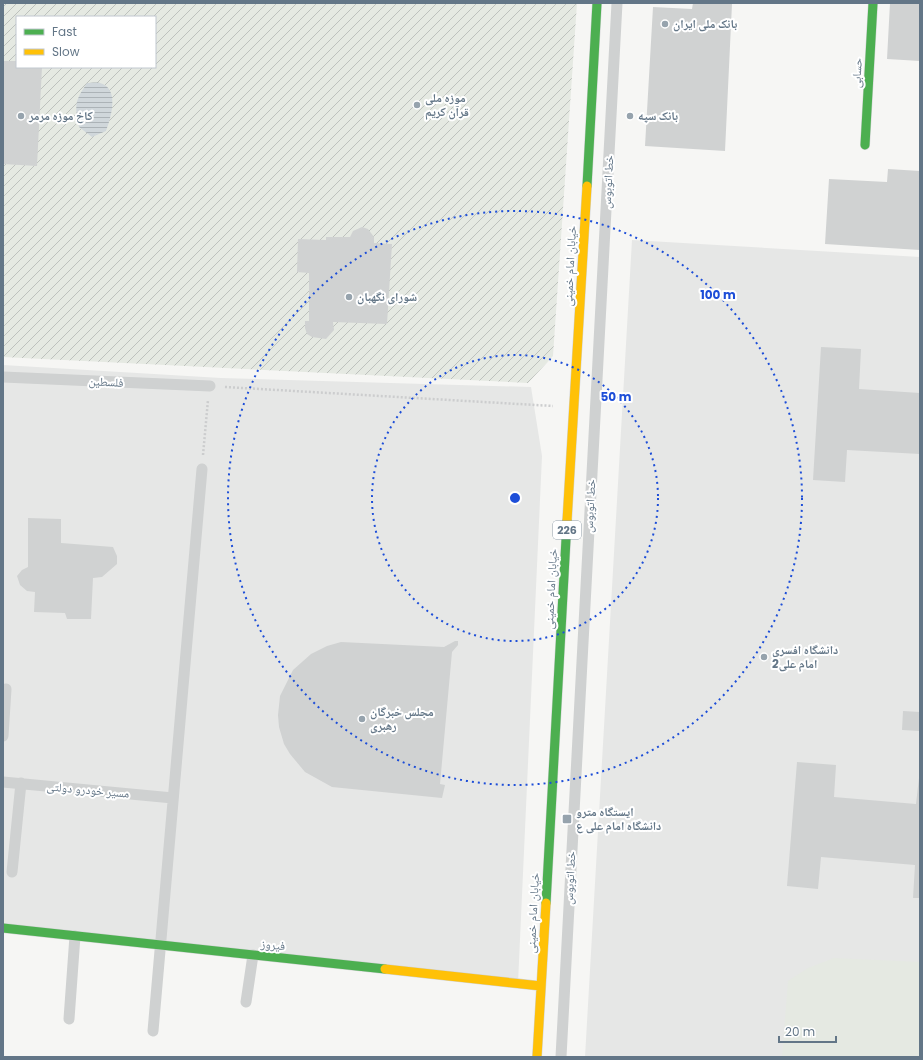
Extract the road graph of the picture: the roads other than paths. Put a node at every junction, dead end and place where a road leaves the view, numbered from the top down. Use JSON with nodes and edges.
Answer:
{"nodes":[{"id":1,"x":597,"y":3,"type":"edge"},
{"id":2,"x":617,"y":3,"type":"edge"},
{"id":3,"x":873,"y":3,"type":"edge"},
{"id":4,"x":865,"y":145,"type":"dead end"},
{"id":5,"x":3,"y":377,"type":"edge"},
{"id":6,"x":210,"y":386,"type":"road end"},
{"id":7,"x":202,"y":469,"type":"road end"},
{"id":8,"x":6,"y":689,"type":"dead end"},
{"id":9,"x":3,"y":736,"type":"edge"},
{"id":10,"x":3,"y":782,"type":"edge"},
{"id":11,"x":21,"y":783,"type":"junction"},
{"id":12,"x":173,"y":798,"type":"junction"},
{"id":13,"x":12,"y":872,"type":"dead end"},
{"id":14,"x":3,"y":928,"type":"edge"},
{"id":15,"x":75,"y":936,"type":"junction"},
{"id":16,"x":160,"y":945,"type":"junction"},
{"id":17,"x":253,"y":955,"type":"junction"},
{"id":18,"x":541,"y":986,"type":"junction"},
{"id":19,"x":246,"y":1002,"type":"dead end"},
{"id":20,"x":69,"y":1018,"type":"dead end"},
{"id":21,"x":153,"y":1031,"type":"dead end"},
{"id":22,"x":537,"y":1057,"type":"edge"},
{"id":23,"x":561,"y":1057,"type":"edge"}],
"edges":[{"from":1,"to":18,"type":"main road","name":"خیابان امام خمینی","number":"226"},
{"from":2,"to":23,"type":"lane","name":"خط اتوبوس"},
{"from":3,"to":4,"type":"main road","name":"حسابی"},
{"from":5,"to":6,"type":"lane","name":"فلسطین"},
{"from":7,"to":12,"type":"lane"},
{"from":8,"to":9,"type":"lane"},
{"from":10,"to":11,"type":"lane","name":"مسیر خودرو دولتی"},
{"from":11,"to":12,"type":"lane","name":"مسیر خودرو دولتی"},
{"from":11,"to":13,"type":"lane"},
{"from":12,"to":16,"type":"lane"},
{"from":14,"to":15,"type":"main road","name":"فیروز"},
{"from":15,"to":16,"type":"main road","name":"فیروز"},
{"from":15,"to":20,"type":"lane"},
{"from":16,"to":17,"type":"main road","name":"فیروز"},
{"from":16,"to":21,"type":"lane"},
{"from":17,"to":18,"type":"main road","name":"فیروز"},
{"from":17,"to":19,"type":"lane"},
{"from":18,"to":22,"type":"main road","name":"خیابان امام خمینی","number":"226"}]}
